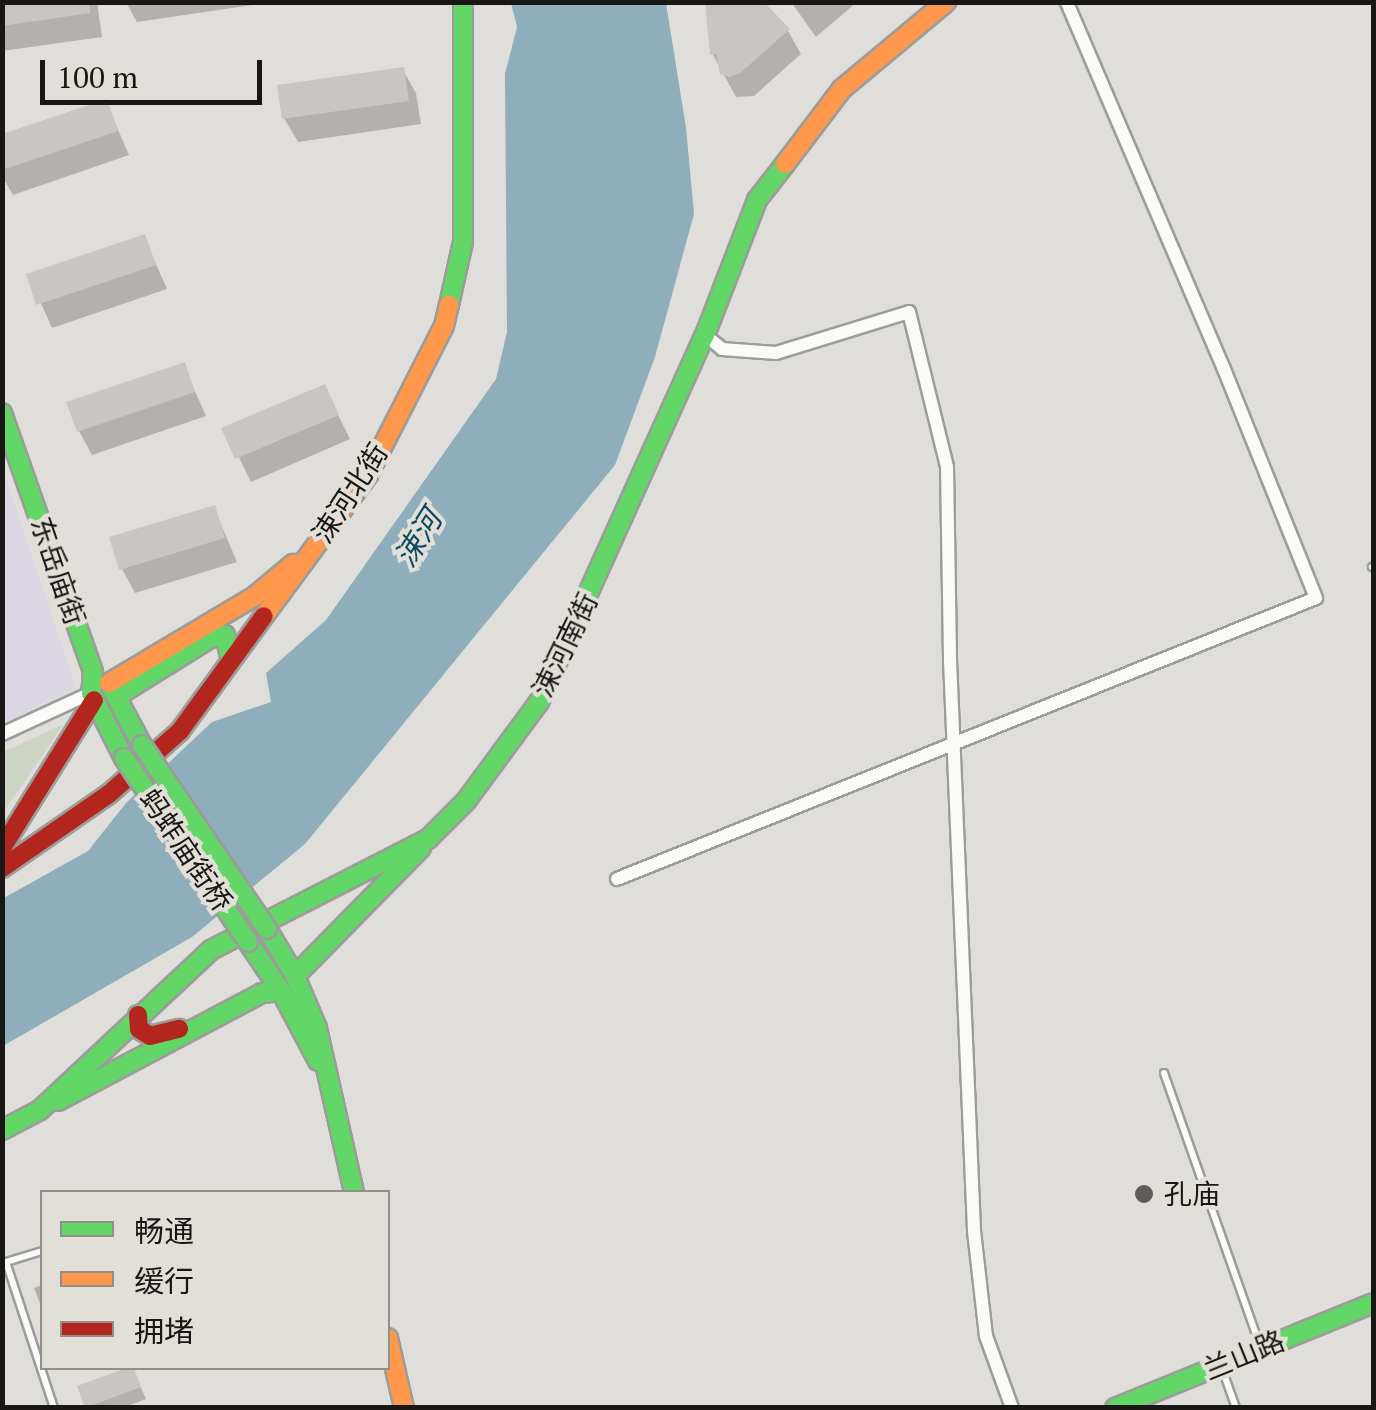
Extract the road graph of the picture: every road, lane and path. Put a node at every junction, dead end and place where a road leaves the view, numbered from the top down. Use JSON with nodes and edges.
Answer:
{"nodes":[{"id":1,"x":463,"y":2,"type":"edge"},
{"id":2,"x":946,"y":2,"type":"edge"},
{"id":3,"x":1067,"y":2,"type":"edge"},
{"id":4,"x":705,"y":335,"type":"junction"},
{"id":5,"x":2,"y":413,"type":"edge"},
{"id":6,"x":316,"y":544,"type":"junction"},
{"id":7,"x":231,"y":661,"type":"junction"},
{"id":8,"x":93,"y":672,"type":"junction"},
{"id":9,"x":113,"y":690,"type":"junction"},
{"id":10,"x":95,"y":702,"type":"junction"},
{"id":11,"x":2,"y":734,"type":"edge"},
{"id":12,"x":953,"y":744,"type":"junction"},
{"id":13,"x":466,"y":801,"type":"junction"},
{"id":14,"x":60,"y":830,"type":"junction"},
{"id":15,"x":2,"y":848,"type":"edge"},
{"id":16,"x":2,"y":868,"type":"edge"},
{"id":17,"x":617,"y":878,"type":"dead end"},
{"id":18,"x":345,"y":880,"type":"junction"},
{"id":19,"x":291,"y":970,"type":"junction"},
{"id":20,"x":276,"y":984,"type":"junction"},
{"id":21,"x":138,"y":1014,"type":"junction"},
{"id":22,"x":1164,"y":1073,"type":"dead end"},
{"id":23,"x":327,"y":1079,"type":"junction"},
{"id":24,"x":40,"y":1110,"type":"junction"},
{"id":25,"x":2,"y":1130,"type":"edge"},
{"id":26,"x":354,"y":1190,"type":"edge"},
{"id":27,"x":40,"y":1251,"type":"edge"},
{"id":28,"x":1374,"y":1302,"type":"edge"},
{"id":29,"x":390,"y":1347,"type":"edge"},
{"id":30,"x":1261,"y":1348,"type":"junction"},
{"id":31,"x":40,"y":1365,"type":"edge"},
{"id":32,"x":1221,"y":1365,"type":"junction"},
{"id":33,"x":42,"y":1370,"type":"edge"},
{"id":34,"x":54,"y":1408,"type":"edge"},
{"id":35,"x":404,"y":1408,"type":"edge"},
{"id":36,"x":1012,"y":1408,"type":"edge"},
{"id":37,"x":1115,"y":1408,"type":"edge"},
{"id":38,"x":1236,"y":1408,"type":"edge"}],
"edges":[{"from":1,"to":6,"type":"main road","name":"涑河北街"},
{"from":2,"to":4,"type":"main road","name":"涑河南街"},
{"from":3,"to":12,"type":"street"},
{"from":4,"to":12,"type":"street"},
{"from":4,"to":13,"type":"main road","name":"涑河南街"},
{"from":5,"to":8,"type":"main road","name":"东岳庙街"},
{"from":6,"to":7,"type":"main road","name":"涑河北街"},
{"from":6,"to":9,"type":"main road"},
{"from":7,"to":9,"type":"main road"},
{"from":7,"to":14,"type":"main road","name":"涑河北街"},
{"from":8,"to":9,"type":"main road"},
{"from":8,"to":10,"type":"main road","name":"东岳庙街"},
{"from":9,"to":19,"type":"main road","bridge":true},
{"from":10,"to":11,"type":"street"},
{"from":10,"to":14,"type":"main road"},
{"from":10,"to":15,"type":"main road"},
{"from":10,"to":20,"type":"main road","name":"蚂蚱庙街桥","bridge":true},
{"from":12,"to":17,"type":"street"},
{"from":12,"to":36,"type":"street"},
{"from":13,"to":18,"type":"main road","name":"涑河南街"},
{"from":13,"to":19,"type":"main road"},
{"from":14,"to":16,"type":"main road","name":"涑河北街"},
{"from":18,"to":19,"type":"main road"},
{"from":18,"to":21,"type":"main road","name":"涑河南街"},
{"from":19,"to":23,"type":"main road"},
{"from":20,"to":21,"type":"main road"},
{"from":20,"to":23,"type":"main road"},
{"from":20,"to":24,"type":"main road"},
{"from":21,"to":24,"type":"main road","name":"涑河南街"},
{"from":22,"to":30,"type":"lane"},
{"from":23,"to":26,"type":"main road"},
{"from":24,"to":25,"type":"main road","name":"涑河南街"},
{"from":27,"to":31,"type":"lane"},
{"from":28,"to":30,"type":"main road","name":"兰山路"},
{"from":29,"to":35,"type":"main road"},
{"from":30,"to":32,"type":"main road","name":"兰山路"},
{"from":32,"to":37,"type":"main road","name":"兰山路"},
{"from":32,"to":38,"type":"lane"},
{"from":33,"to":34,"type":"lane"}]}
